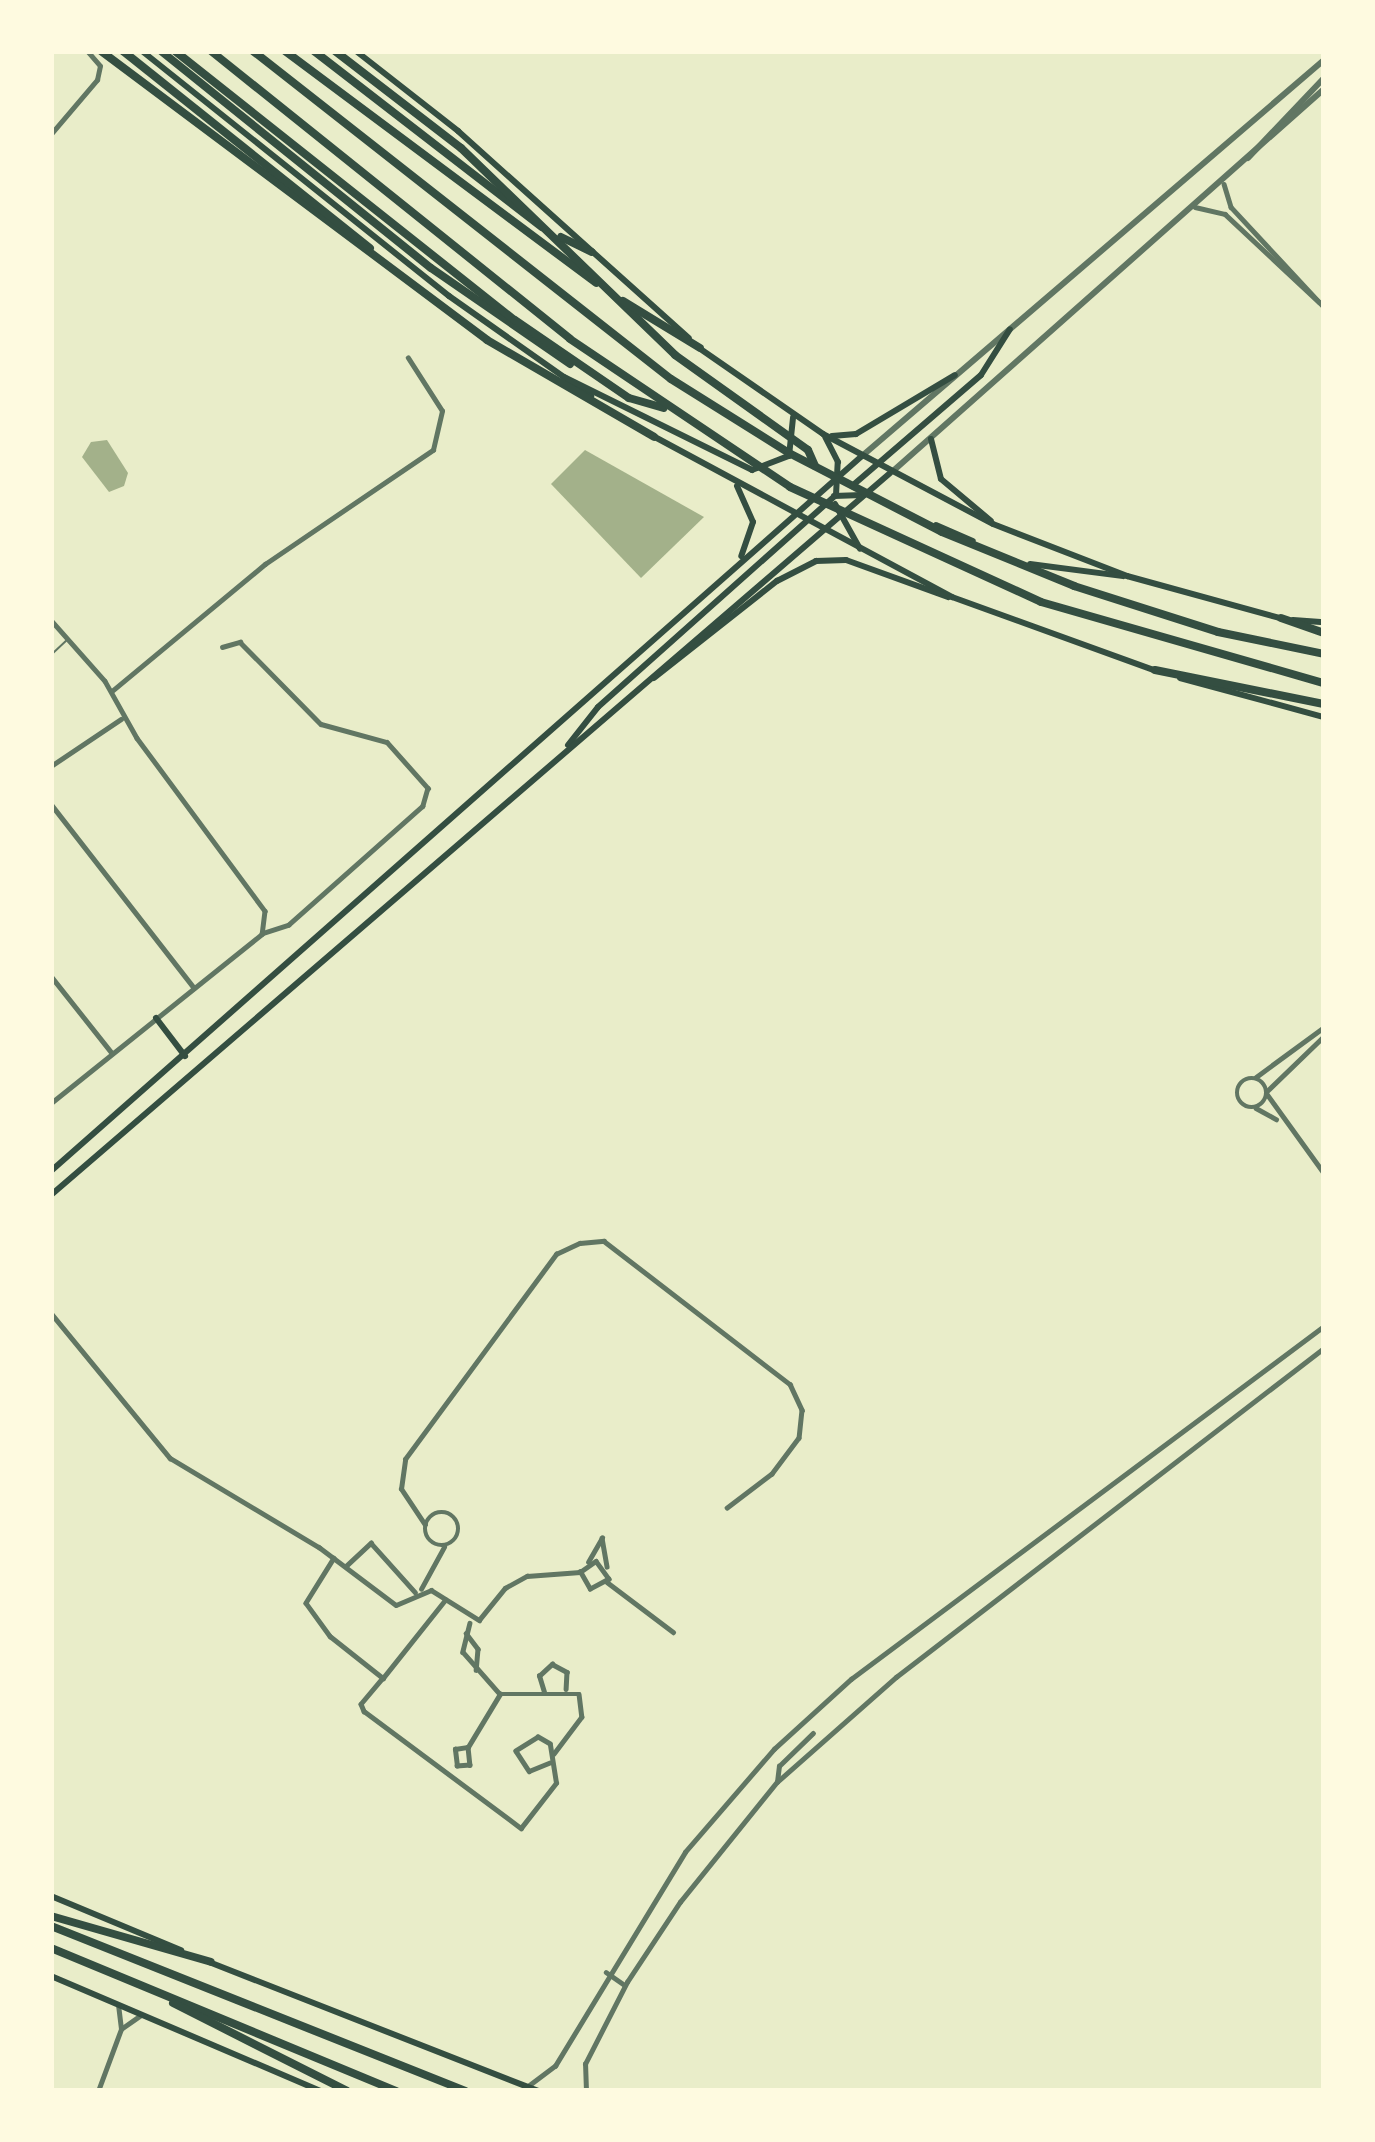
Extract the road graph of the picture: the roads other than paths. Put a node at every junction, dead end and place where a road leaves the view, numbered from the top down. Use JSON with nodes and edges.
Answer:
{"nodes":[{"id":1,"x":87,"y":51,"type":"edge"},
{"id":2,"x":101,"y":51,"type":"edge"},
{"id":3,"x":123,"y":51,"type":"edge"},
{"id":4,"x":142,"y":51,"type":"edge"},
{"id":5,"x":161,"y":51,"type":"edge"},
{"id":6,"x":176,"y":51,"type":"edge"},
{"id":7,"x":212,"y":51,"type":"edge"},
{"id":8,"x":253,"y":51,"type":"edge"},
{"id":9,"x":285,"y":51,"type":"edge"},
{"id":10,"x":314,"y":51,"type":"edge"},
{"id":11,"x":335,"y":51,"type":"edge"},
{"id":12,"x":356,"y":51,"type":"edge"},
{"id":13,"x":1324,"y":60,"type":"edge"},
{"id":14,"x":1324,"y":78,"type":"edge"},
{"id":15,"x":1324,"y":89,"type":"edge"},
{"id":16,"x":51,"y":134,"type":"edge"},
{"id":17,"x":1243,"y":166,"type":"junction"},
{"id":18,"x":1224,"y":184,"type":"junction"},
{"id":19,"x":1196,"y":207,"type":"junction"},
{"id":20,"x":592,"y":252,"type":"junction"},
{"id":21,"x":377,"y":257,"type":"junction"},
{"id":22,"x":1321,"y":305,"type":"edge"},
{"id":23,"x":1010,"y":329,"type":"junction"},
{"id":24,"x":700,"y":349,"type":"junction"},
{"id":25,"x":408,"y":358,"type":"dead end"},
{"id":26,"x":593,"y":373,"type":"junction"},
{"id":27,"x":955,"y":375,"type":"junction"},
{"id":28,"x":561,"y":376,"type":"junction"},
{"id":29,"x":665,"y":408,"type":"junction"},
{"id":30,"x":792,"y":415,"type":"junction"},
{"id":31,"x":823,"y":434,"type":"junction"},
{"id":32,"x":654,"y":437,"type":"junction"},
{"id":33,"x":931,"y":439,"type":"junction"},
{"id":34,"x":862,"y":456,"type":"junction"},
{"id":35,"x":876,"y":465,"type":"junction"},
{"id":36,"x":816,"y":467,"type":"junction"},
{"id":37,"x":890,"y":473,"type":"junction"},
{"id":38,"x":841,"y":474,"type":"junction"},
{"id":39,"x":735,"y":483,"type":"junction"},
{"id":40,"x":840,"y":495,"type":"junction"},
{"id":41,"x":864,"y":495,"type":"junction"},
{"id":42,"x":793,"y":515,"type":"junction"},
{"id":43,"x":838,"y":518,"type":"junction"},
{"id":44,"x":808,"y":523,"type":"junction"},
{"id":45,"x":993,"y":524,"type":"junction"},
{"id":46,"x":822,"y":531,"type":"junction"},
{"id":47,"x":864,"y":553,"type":"junction"},
{"id":48,"x":739,"y":561,"type":"junction"},
{"id":49,"x":1127,"y":576,"type":"junction"},
{"id":50,"x":952,"y":597,"type":"junction"},
{"id":51,"x":1281,"y":618,"type":"junction"},
{"id":52,"x":51,"y":620,"type":"edge"},
{"id":53,"x":1324,"y":622,"type":"edge"},
{"id":54,"x":1324,"y":633,"type":"edge"},
{"id":55,"x":68,"y":639,"type":"junction"},
{"id":56,"x":222,"y":646,"type":"dead end"},
{"id":57,"x":1324,"y":654,"type":"edge"},
{"id":58,"x":51,"y":655,"type":"edge"},
{"id":59,"x":1155,"y":670,"type":"junction"},
{"id":60,"x":1324,"y":682,"type":"edge"},
{"id":61,"x":635,"y":689,"type":"junction"},
{"id":62,"x":112,"y":691,"type":"junction"},
{"id":63,"x":1324,"y":704,"type":"edge"},
{"id":64,"x":1324,"y":717,"type":"edge"},
{"id":65,"x":123,"y":718,"type":"junction"},
{"id":66,"x":566,"y":751,"type":"junction"},
{"id":67,"x":51,"y":766,"type":"edge"},
{"id":68,"x":51,"y":804,"type":"edge"},
{"id":69,"x":262,"y":934,"type":"junction"},
{"id":70,"x":51,"y":976,"type":"edge"},
{"id":71,"x":194,"y":988,"type":"junction"},
{"id":72,"x":156,"y":1018,"type":"junction"},
{"id":73,"x":1324,"y":1031,"type":"edge"},
{"id":74,"x":112,"y":1053,"type":"junction"},
{"id":75,"x":185,"y":1056,"type":"junction"},
{"id":76,"x":1256,"y":1078,"type":"junction"},
{"id":77,"x":1267,"y":1093,"type":"junction"},
{"id":78,"x":51,"y":1103,"type":"edge"},
{"id":79,"x":1256,"y":1108,"type":"junction"},
{"id":80,"x":1280,"y":1122,"type":"junction"},
{"id":81,"x":51,"y":1171,"type":"edge"},
{"id":82,"x":1324,"y":1173,"type":"edge"},
{"id":83,"x":51,"y":1195,"type":"edge"},
{"id":84,"x":51,"y":1312,"type":"edge"},
{"id":85,"x":1324,"y":1326,"type":"edge"},
{"id":86,"x":1324,"y":1348,"type":"edge"},
{"id":87,"x":727,"y":1508,"type":"dead end"},
{"id":88,"x":425,"y":1525,"type":"junction"},
{"id":89,"x":444,"y":1546,"type":"junction"},
{"id":90,"x":334,"y":1558,"type":"junction"},
{"id":91,"x":588,"y":1562,"type":"junction"},
{"id":92,"x":345,"y":1567,"type":"junction"},
{"id":93,"x":607,"y":1568,"type":"junction"},
{"id":94,"x":580,"y":1573,"type":"junction"},
{"id":95,"x":607,"y":1582,"type":"junction"},
{"id":96,"x":418,"y":1590,"type":"junction"},
{"id":97,"x":446,"y":1599,"type":"junction"},
{"id":98,"x":471,"y":1621,"type":"junction"},
{"id":99,"x":673,"y":1632,"type":"dead end"},
{"id":100,"x":466,"y":1633,"type":"junction"},
{"id":101,"x":476,"y":1670,"type":"junction"},
{"id":102,"x":382,"y":1678,"type":"junction"},
{"id":103,"x":566,"y":1689,"type":"junction"},
{"id":104,"x":544,"y":1692,"type":"junction"},
{"id":105,"x":500,"y":1694,"type":"junction"},
{"id":106,"x":801,"y":1724,"type":"junction"},
{"id":107,"x":813,"y":1733,"type":"junction"},
{"id":108,"x":822,"y":1740,"type":"junction"},
{"id":109,"x":468,"y":1747,"type":"dead end"},
{"id":110,"x":554,"y":1754,"type":"junction"},
{"id":111,"x":549,"y":1763,"type":"junction"},
{"id":112,"x":777,"y":1783,"type":"junction"},
{"id":113,"x":51,"y":1896,"type":"edge"},
{"id":114,"x":51,"y":1916,"type":"edge"},
{"id":115,"x":51,"y":1926,"type":"edge"},
{"id":116,"x":51,"y":1948,"type":"edge"},
{"id":117,"x":211,"y":1962,"type":"junction"},
{"id":118,"x":606,"y":1972,"type":"junction"},
{"id":119,"x":51,"y":1976,"type":"edge"},
{"id":120,"x":627,"y":1982,"type":"junction"},
{"id":121,"x":151,"y":1990,"type":"junction"},
{"id":122,"x":115,"y":2001,"type":"junction"},
{"id":123,"x":145,"y":2014,"type":"junction"},
{"id":124,"x":122,"y":2029,"type":"junction"},
{"id":125,"x":526,"y":2087,"type":"junction"},
{"id":126,"x":98,"y":2091,"type":"edge"},
{"id":127,"x":322,"y":2091,"type":"edge"},
{"id":128,"x":347,"y":2091,"type":"edge"},
{"id":129,"x":397,"y":2091,"type":"edge"},
{"id":130,"x":465,"y":2091,"type":"edge"},
{"id":131,"x":539,"y":2091,"type":"edge"},
{"id":132,"x":586,"y":2091,"type":"edge"}],
"edges":[{"from":1,"to":16,"type":"street"},
{"from":2,"to":21,"type":"highway"},
{"from":3,"to":21,"type":"highway"},
{"from":4,"to":28,"type":"main road"},
{"from":5,"to":26,"type":"highway"},
{"from":6,"to":26,"type":"highway"},
{"from":7,"to":29,"type":"highway"},
{"from":8,"to":36,"type":"highway"},
{"from":9,"to":24,"type":"highway"},
{"from":10,"to":20,"type":"highway"},
{"from":11,"to":36,"type":"highway"},
{"from":12,"to":20,"type":"main road"},
{"from":13,"to":23,"type":"street"},
{"from":14,"to":17,"type":"street"},
{"from":15,"to":17,"type":"street"},
{"from":17,"to":18,"type":"street"},
{"from":18,"to":19,"type":"street"},
{"from":18,"to":22,"type":"street"},
{"from":19,"to":22,"type":"street"},
{"from":19,"to":33,"type":"street"},
{"from":20,"to":24,"type":"main road"},
{"from":21,"to":32,"type":"highway"},
{"from":23,"to":27,"type":"street"},
{"from":23,"to":35,"type":"main road"},
{"from":24,"to":30,"type":"main road"},
{"from":25,"to":62,"type":"street"},
{"from":26,"to":29,"type":"highway"},
{"from":27,"to":31,"type":"main road"},
{"from":27,"to":34,"type":"street"},
{"from":28,"to":30,"type":"main road"},
{"from":28,"to":32,"type":"main road"},
{"from":29,"to":60,"type":"highway"},
{"from":30,"to":31,"type":"main road"},
{"from":31,"to":34,"type":"main road"},
{"from":31,"to":38,"type":"main road"},
{"from":32,"to":39,"type":"main road"},
{"from":33,"to":37,"type":"street"},
{"from":33,"to":45,"type":"main road"},
{"from":34,"to":35,"type":"main road"},
{"from":34,"to":38,"type":"main road"},
{"from":35,"to":37,"type":"main road"},
{"from":35,"to":40,"type":"main road"},
{"from":36,"to":57,"type":"highway"},
{"from":37,"to":41,"type":"main road"},
{"from":37,"to":45,"type":"main road"},
{"from":38,"to":40,"type":"main road"},
{"from":38,"to":42,"type":"main road"},
{"from":39,"to":42,"type":"main road"},
{"from":39,"to":48,"type":"main road"},
{"from":40,"to":41,"type":"main road"},
{"from":40,"to":42,"type":"main road"},
{"from":40,"to":43,"type":"main road"},
{"from":40,"to":44,"type":"main road"},
{"from":41,"to":43,"type":"main road"},
{"from":41,"to":49,"type":"main road"},
{"from":42,"to":44,"type":"main road"},
{"from":42,"to":48,"type":"main road"},
{"from":43,"to":46,"type":"main road"},
{"from":43,"to":47,"type":"main road"},
{"from":44,"to":46,"type":"main road"},
{"from":44,"to":66,"type":"main road"},
{"from":45,"to":49,"type":"main road"},
{"from":46,"to":47,"type":"main road"},
{"from":46,"to":61,"type":"main road"},
{"from":47,"to":50,"type":"main road"},
{"from":48,"to":75,"type":"main road"},
{"from":49,"to":51,"type":"main road"},
{"from":50,"to":59,"type":"main road"},
{"from":50,"to":61,"type":"main road"},
{"from":51,"to":53,"type":"main road"},
{"from":51,"to":54,"type":"highway"},
{"from":52,"to":55,"type":"street"},
{"from":55,"to":58,"type":"lane"},
{"from":55,"to":62,"type":"street"},
{"from":56,"to":69,"type":"street"},
{"from":59,"to":63,"type":"highway"},
{"from":59,"to":64,"type":"main road"},
{"from":61,"to":66,"type":"main road"},
{"from":62,"to":65,"type":"street"},
{"from":65,"to":67,"type":"street"},
{"from":65,"to":69,"type":"street"},
{"from":66,"to":83,"type":"main road"},
{"from":68,"to":71,"type":"street"},
{"from":69,"to":71,"type":"street"},
{"from":70,"to":74,"type":"street"},
{"from":71,"to":72,"type":"street"},
{"from":72,"to":74,"type":"street"},
{"from":72,"to":75,"type":"main road"},
{"from":73,"to":76,"type":"street"},
{"from":73,"to":77,"type":"street"},
{"from":74,"to":78,"type":"street"},
{"from":75,"to":81,"type":"main road"},
{"from":76,"to":77,"type":"street"},
{"from":76,"to":79,"type":"street"},
{"from":77,"to":79,"type":"street"},
{"from":77,"to":80,"type":"street"},
{"from":79,"to":80,"type":"street"},
{"from":80,"to":82,"type":"street"},
{"from":84,"to":90,"type":"street"},
{"from":85,"to":106,"type":"street"},
{"from":86,"to":108,"type":"street"},
{"from":87,"to":88,"type":"street"},
{"from":88,"to":89,"type":"street"},
{"from":88,"to":89,"type":"street"},
{"from":89,"to":96,"type":"street"},
{"from":90,"to":92,"type":"street"},
{"from":90,"to":102,"type":"street"},
{"from":91,"to":93,"type":"street"},
{"from":91,"to":93,"type":"street"},
{"from":91,"to":94,"type":"street"},
{"from":92,"to":96,"type":"street"},
{"from":92,"to":96,"type":"street"},
{"from":93,"to":95,"type":"street"},
{"from":94,"to":95,"type":"street"},
{"from":94,"to":98,"type":"street"},
{"from":95,"to":99,"type":"street"},
{"from":96,"to":97,"type":"street"},
{"from":97,"to":98,"type":"street"},
{"from":97,"to":102,"type":"street"},
{"from":98,"to":100,"type":"street"},
{"from":100,"to":101,"type":"street"},
{"from":100,"to":101,"type":"street"},
{"from":101,"to":105,"type":"street"},
{"from":102,"to":111,"type":"street"},
{"from":103,"to":104,"type":"street"},
{"from":103,"to":104,"type":"street"},
{"from":103,"to":110,"type":"street"},
{"from":104,"to":105,"type":"street"},
{"from":105,"to":109,"type":"street"},
{"from":106,"to":107,"type":"street"},
{"from":106,"to":118,"type":"street"},
{"from":107,"to":108,"type":"street"},
{"from":107,"to":112,"type":"street"},
{"from":108,"to":112,"type":"street"},
{"from":110,"to":111,"type":"street"},
{"from":110,"to":111,"type":"street"},
{"from":112,"to":120,"type":"street"},
{"from":113,"to":117,"type":"main road"},
{"from":114,"to":117,"type":"highway"},
{"from":115,"to":130,"type":"highway"},
{"from":116,"to":121,"type":"highway"},
{"from":117,"to":125,"type":"main road"},
{"from":118,"to":120,"type":"street"},
{"from":118,"to":125,"type":"street"},
{"from":119,"to":122,"type":"main road"},
{"from":120,"to":132,"type":"street"},
{"from":121,"to":128,"type":"highway"},
{"from":121,"to":129,"type":"highway"},
{"from":122,"to":123,"type":"main road"},
{"from":122,"to":124,"type":"street"},
{"from":123,"to":124,"type":"street"},
{"from":123,"to":127,"type":"main road"},
{"from":124,"to":126,"type":"street"},
{"from":125,"to":131,"type":"main road"}]}
